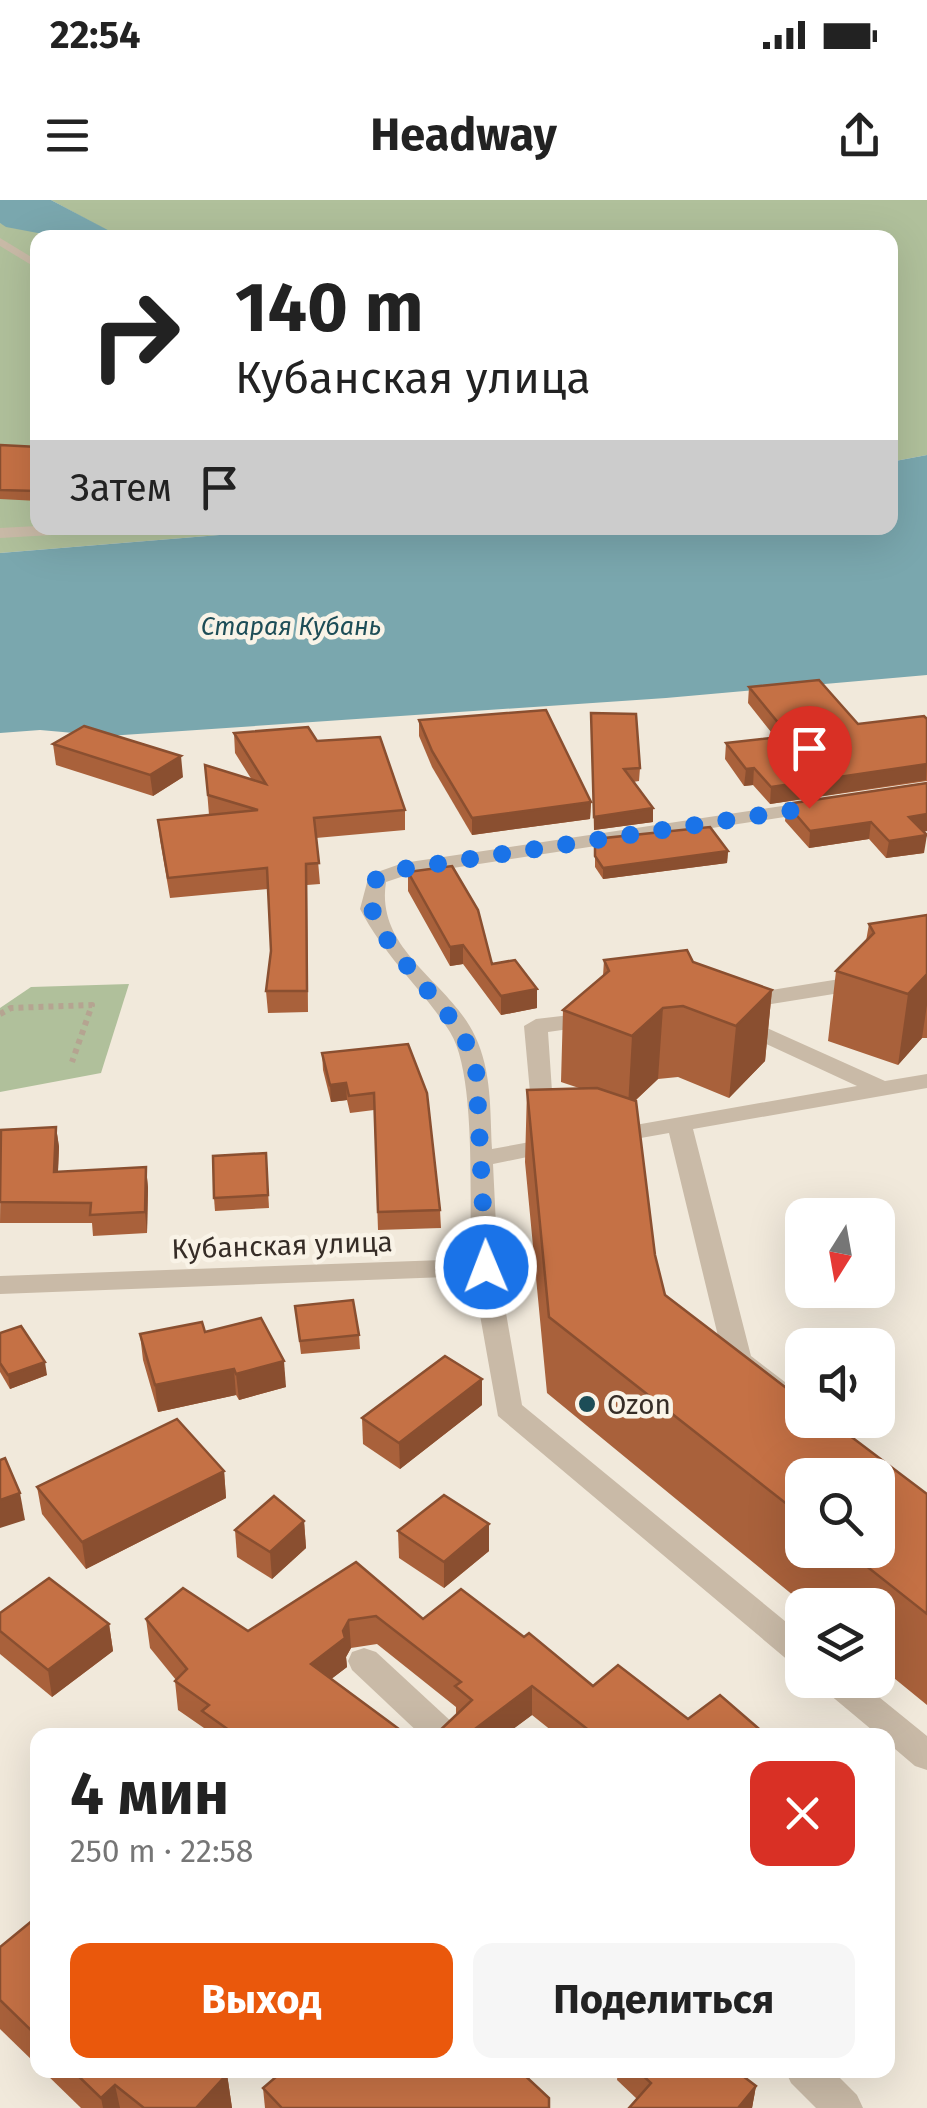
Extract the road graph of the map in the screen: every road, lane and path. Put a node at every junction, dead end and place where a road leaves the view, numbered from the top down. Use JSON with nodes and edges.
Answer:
{"nodes":[{"id":1,"x":0,"y":241,"type":"edge"},
{"id":2,"x":30,"y":261,"type":"edge"},
{"id":3,"x":30,"y":531,"type":"edge"},
{"id":4,"x":0,"y":533,"type":"edge"},
{"id":5,"x":848,"y":802,"type":"edge"},
{"id":6,"x":927,"y":972,"type":"edge"},
{"id":7,"x":0,"y":1014,"type":"edge"},
{"id":8,"x":611,"y":1018,"type":"edge"},
{"id":9,"x":72,"y":1062,"type":"dead end"},
{"id":10,"x":927,"y":1080,"type":"edge"},
{"id":11,"x":885,"y":1090,"type":"junction"},
{"id":12,"x":680,"y":1126,"type":"junction"},
{"id":13,"x":543,"y":1146,"type":"junction"},
{"id":14,"x":484,"y":1158,"type":"junction"},
{"id":15,"x":486,"y":1267,"type":"junction"},
{"id":16,"x":0,"y":1284,"type":"edge"},
{"id":17,"x":785,"y":1397,"type":"edge"},
{"id":18,"x":785,"y":1639,"type":"edge"},
{"id":19,"x":364,"y":1660,"type":"dead end"},
{"id":20,"x":857,"y":1698,"type":"edge"},
{"id":21,"x":436,"y":1728,"type":"edge"},
{"id":22,"x":893,"y":1728,"type":"edge"},
{"id":23,"x":895,"y":1730,"type":"edge"},
{"id":24,"x":927,"y":1756,"type":"edge"},
{"id":25,"x":813,"y":2078,"type":"edge"},
{"id":26,"x":842,"y":2108,"type":"edge"}],
"edges":[{"from":1,"to":2,"type":"street"},
{"from":3,"to":4,"type":"street"},
{"from":5,"to":14,"type":"street"},
{"from":6,"to":11,"type":"street"},
{"from":7,"to":9,"type":"path"},
{"from":8,"to":13,"type":"street"},
{"from":10,"to":11,"type":"street"},
{"from":11,"to":12,"type":"street"},
{"from":12,"to":13,"type":"street"},
{"from":12,"to":17,"type":"street"},
{"from":13,"to":14,"type":"street"},
{"from":14,"to":15,"type":"street"},
{"from":15,"to":16,"type":"street","name":"Кубанская улица"},
{"from":15,"to":18,"type":"street"},
{"from":19,"to":21,"type":"street"},
{"from":20,"to":22,"type":"street"},
{"from":23,"to":24,"type":"street"},
{"from":25,"to":26,"type":"street"}]}
